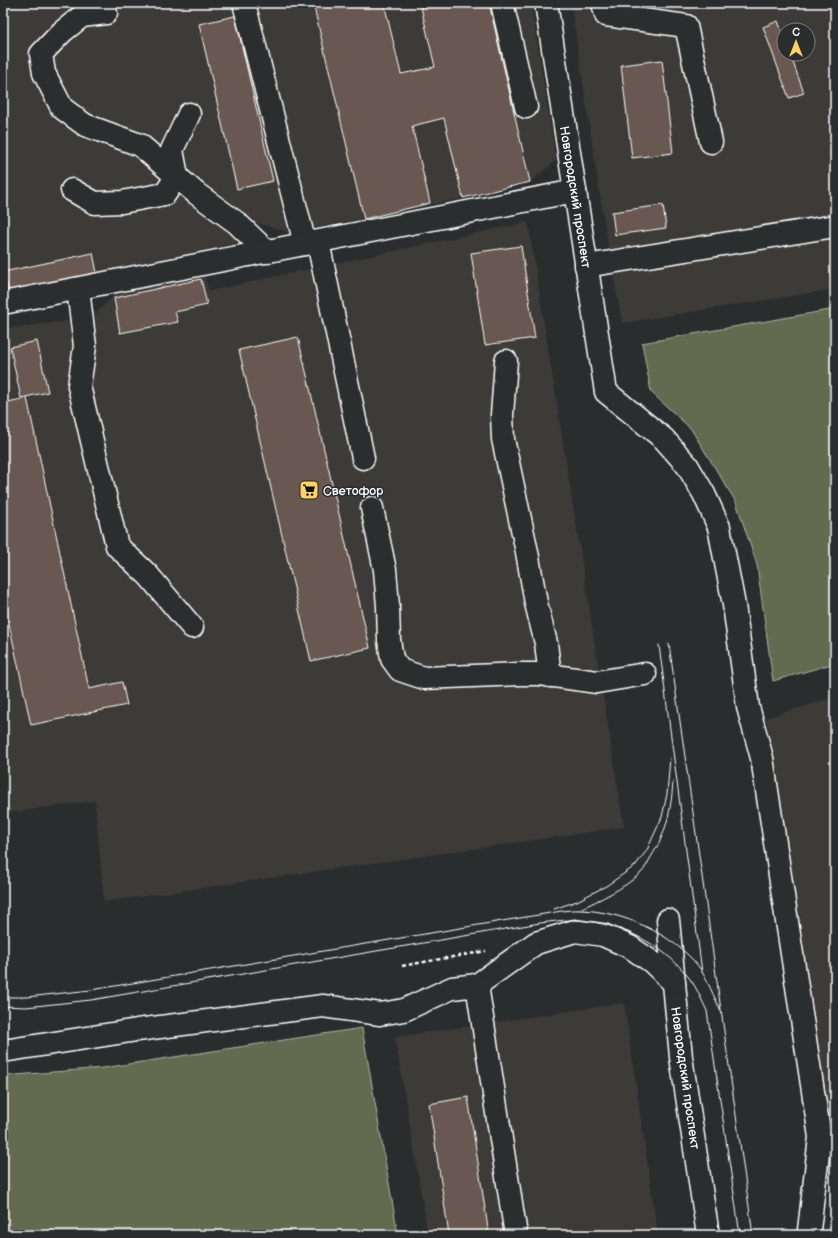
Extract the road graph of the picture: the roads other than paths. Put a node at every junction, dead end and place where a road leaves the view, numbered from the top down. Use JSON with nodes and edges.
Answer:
{"nodes":[{"id":1,"x":244,"y":3,"type":"edge"},
{"id":2,"x":502,"y":3,"type":"edge"},
{"id":3,"x":546,"y":3,"type":"edge"},
{"id":4,"x":603,"y":3,"type":"edge"},
{"id":5,"x":106,"y":13,"type":"dead end"},
{"id":6,"x":526,"y":107,"type":"dead end"},
{"id":7,"x":189,"y":114,"type":"dead end"},
{"id":8,"x":711,"y":142,"type":"dead end"},
{"id":9,"x":177,"y":176,"type":"junction"},
{"id":10,"x":72,"y":190,"type":"dead end"},
{"id":11,"x":575,"y":191,"type":"junction"},
{"id":12,"x":835,"y":226,"type":"edge"},
{"id":13,"x":312,"y":243,"type":"junction"},
{"id":14,"x":267,"y":252,"type":"junction"},
{"id":15,"x":586,"y":266,"type":"junction"},
{"id":16,"x":78,"y":289,"type":"junction"},
{"id":17,"x":3,"y":304,"type":"edge"},
{"id":18,"x":506,"y":361,"type":"dead end"},
{"id":19,"x":363,"y":458,"type":"dead end"},
{"id":20,"x":372,"y":508,"type":"dead end"},
{"id":21,"x":192,"y":626,"type":"dead end"},
{"id":22,"x":645,"y":674,"type":"dead end"},
{"id":23,"x":550,"y":676,"type":"junction"},
{"id":24,"x":668,"y":920,"type":"dead end"},
{"id":25,"x":674,"y":983,"type":"junction"},
{"id":26,"x":477,"y":985,"type":"junction"},
{"id":27,"x":3,"y":1051,"type":"edge"},
{"id":28,"x":516,"y":1235,"type":"edge"},
{"id":29,"x":708,"y":1235,"type":"edge"},
{"id":30,"x":810,"y":1235,"type":"edge"}],
"edges":[{"from":1,"to":13,"type":"street"},
{"from":2,"to":6,"type":"street"},
{"from":3,"to":11,"type":"street","name":"Новгородский проспект"},
{"from":4,"to":8,"type":"street"},
{"from":5,"to":9,"type":"street"},
{"from":7,"to":9,"type":"street"},
{"from":9,"to":10,"type":"street"},
{"from":9,"to":14,"type":"street"},
{"from":11,"to":13,"type":"street"},
{"from":11,"to":15,"type":"street","name":"Новгородский проспект"},
{"from":12,"to":15,"type":"street"},
{"from":13,"to":14,"type":"street"},
{"from":13,"to":19,"type":"street"},
{"from":14,"to":16,"type":"street"},
{"from":15,"to":30,"type":"street","name":"Новгородский проспект"},
{"from":16,"to":17,"type":"street"},
{"from":16,"to":21,"type":"street"},
{"from":18,"to":23,"type":"street"},
{"from":20,"to":23,"type":"street"},
{"from":22,"to":23,"type":"street"},
{"from":24,"to":25,"type":"street","name":"Новгородский проспект"},
{"from":25,"to":26,"type":"street"},
{"from":25,"to":29,"type":"street","name":"Новгородский проспект"},
{"from":26,"to":27,"type":"street"},
{"from":26,"to":28,"type":"street"}]}
